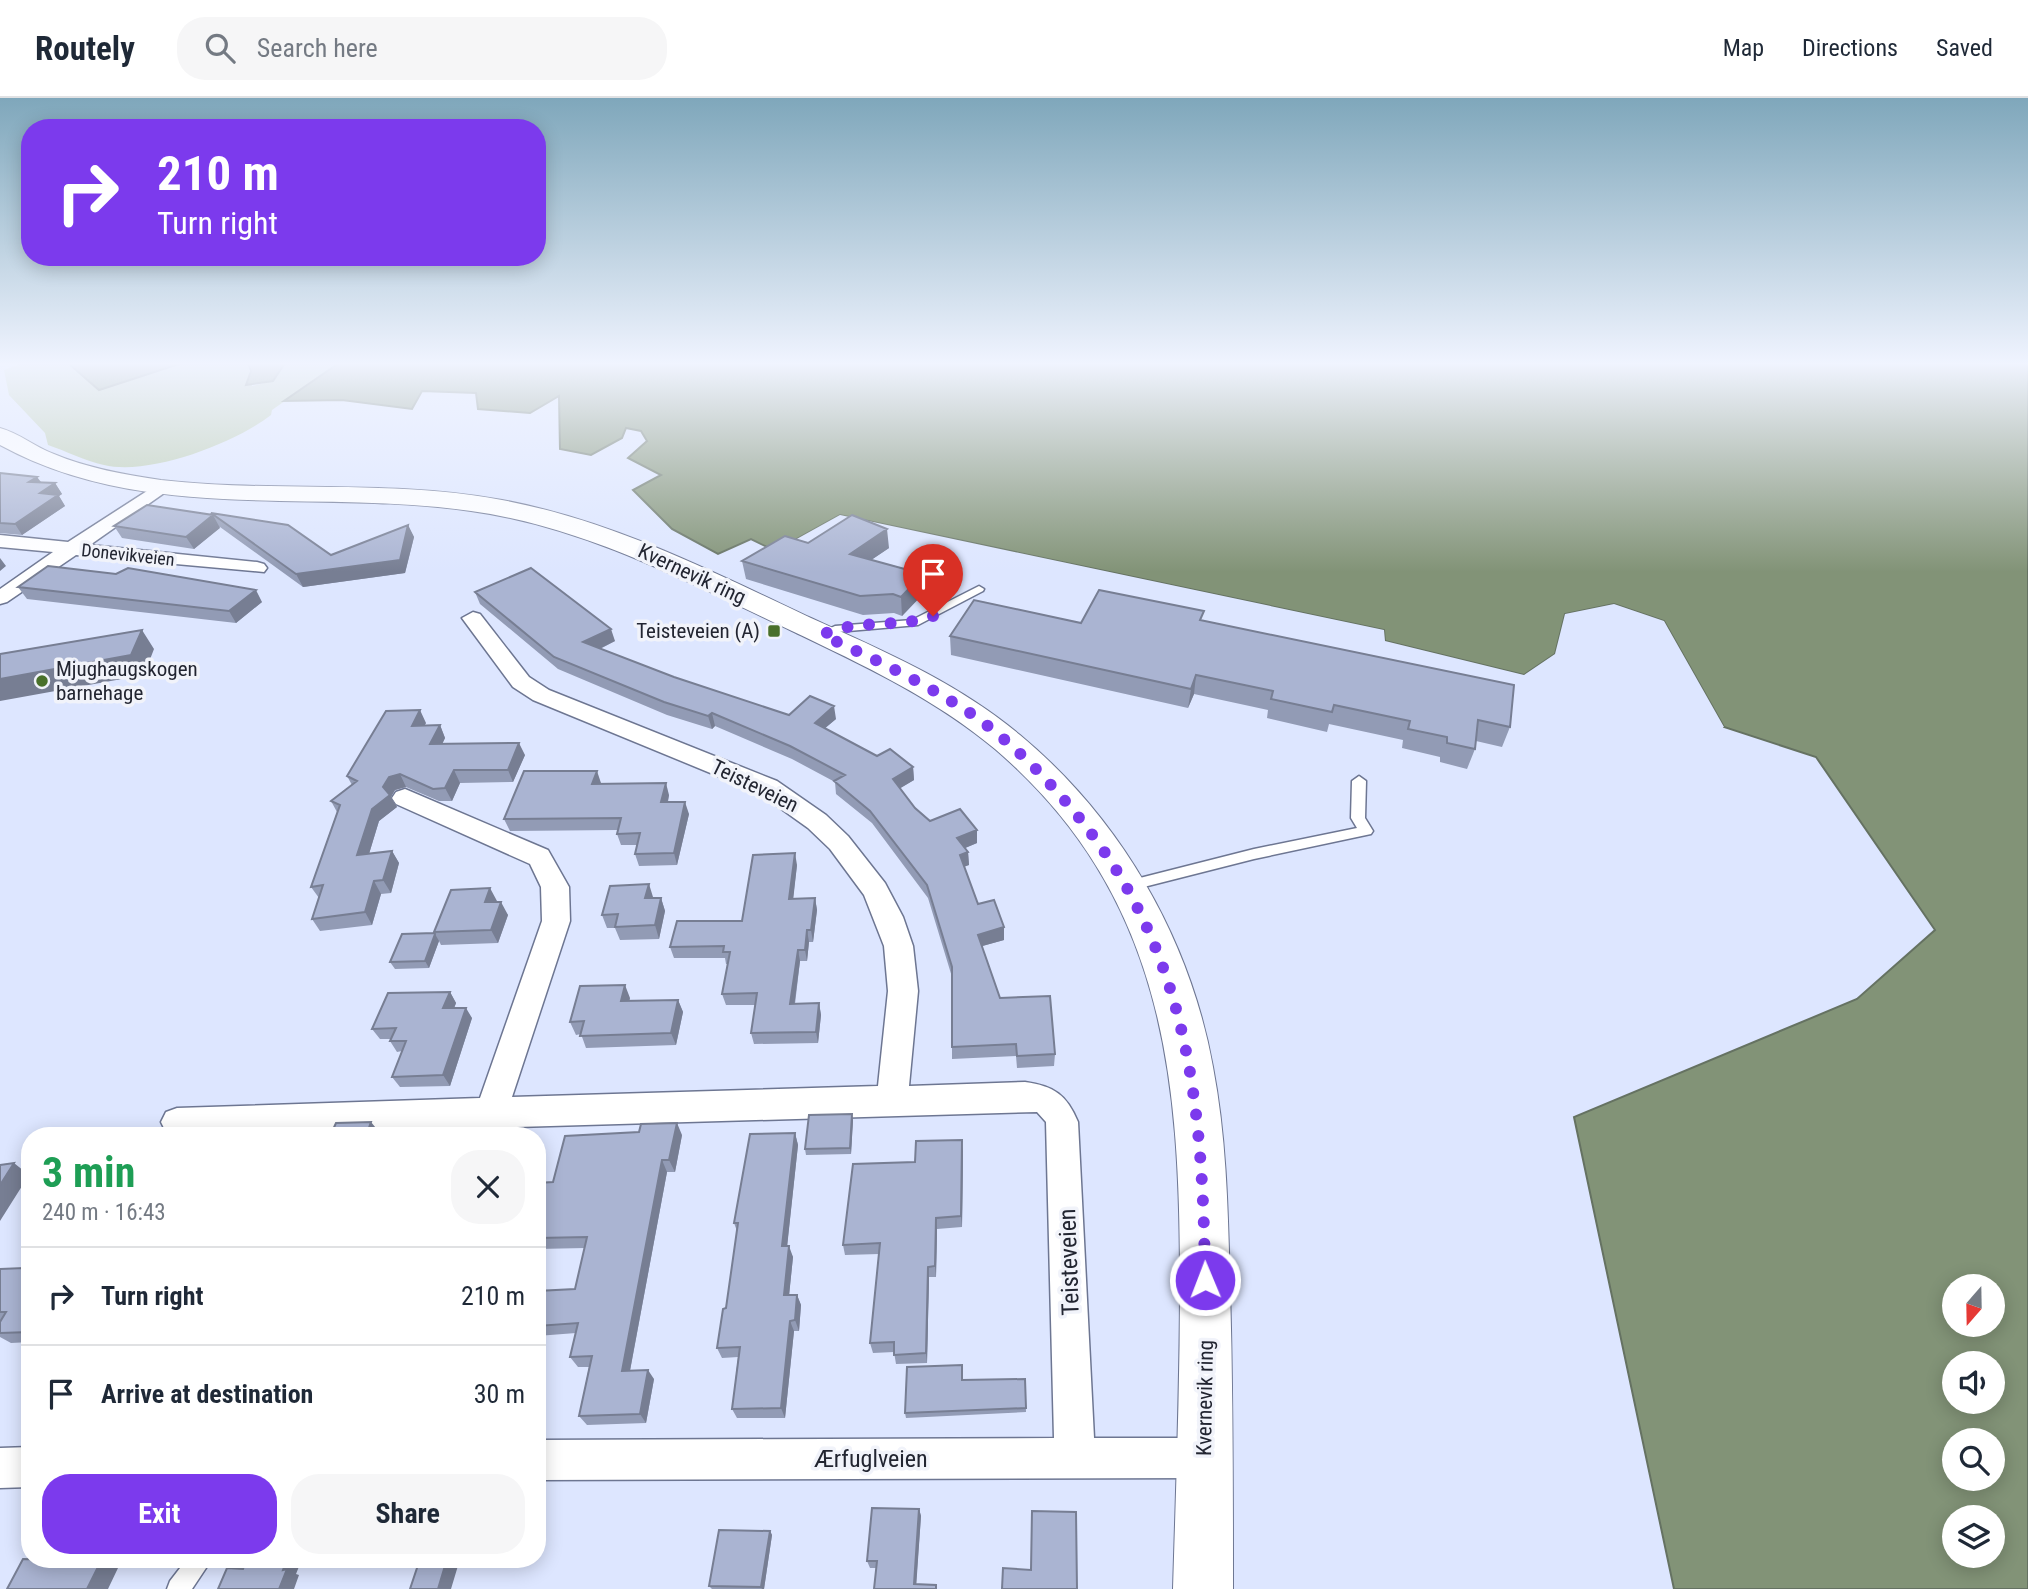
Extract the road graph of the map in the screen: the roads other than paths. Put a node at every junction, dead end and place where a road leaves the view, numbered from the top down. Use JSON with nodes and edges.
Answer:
{"nodes":[{"id":1,"x":0,"y":435,"type":"edge"},
{"id":2,"x":161,"y":487,"type":"junction"},
{"id":3,"x":0,"y":541,"type":"edge"},
{"id":4,"x":71,"y":549,"type":"junction"},
{"id":5,"x":257,"y":568,"type":"dead end"},
{"id":6,"x":979,"y":589,"type":"dead end"},
{"id":7,"x":0,"y":598,"type":"edge"},
{"id":8,"x":473,"y":618,"type":"dead end"},
{"id":9,"x":822,"y":635,"type":"junction"},
{"id":10,"x":1359,"y":781,"type":"dead end"},
{"id":11,"x":405,"y":798,"type":"dead end"},
{"id":12,"x":1128,"y":886,"type":"junction"},
{"id":13,"x":892,"y":1099,"type":"junction"},
{"id":14,"x":492,"y":1110,"type":"junction"},
{"id":15,"x":177,"y":1122,"type":"dead end"},
{"id":16,"x":1205,"y":1458,"type":"junction"},
{"id":17,"x":1075,"y":1459,"type":"junction"},
{"id":18,"x":546,"y":1460,"type":"edge"},
{"id":19,"x":21,"y":1467,"type":"edge"},
{"id":20,"x":0,"y":1468,"type":"edge"},
{"id":21,"x":194,"y":1568,"type":"edge"},
{"id":22,"x":178,"y":1589,"type":"edge"},
{"id":23,"x":1203,"y":1589,"type":"edge"}],
"edges":[{"from":1,"to":2,"type":"main road","name":"Kvernevik ring"},
{"from":2,"to":4,"type":"street"},
{"from":2,"to":9,"type":"main road","name":"Kvernevik ring"},
{"from":3,"to":4,"type":"street","name":"Donevikveien"},
{"from":4,"to":5,"type":"street","name":"Donevikveien"},
{"from":4,"to":7,"type":"street"},
{"from":6,"to":9,"type":"lane"},
{"from":8,"to":13,"type":"street","name":"Teisteveien"},
{"from":9,"to":12,"type":"main road","name":"Kvernevik ring"},
{"from":10,"to":12,"type":"lane"},
{"from":11,"to":14,"type":"street"},
{"from":12,"to":16,"type":"main road","name":"Kvernevik ring"},
{"from":13,"to":14,"type":"street","name":"Teisteveien"},
{"from":13,"to":17,"type":"street","name":"Teisteveien"},
{"from":14,"to":15,"type":"street","name":"Teisteveien"},
{"from":16,"to":17,"type":"street","name":"Ærfuglveien"},
{"from":16,"to":23,"type":"main road","name":"Kvernevik ring"},
{"from":17,"to":18,"type":"street","name":"Ærfuglveien"},
{"from":19,"to":20,"type":"street"},
{"from":21,"to":22,"type":"lane"}]}
